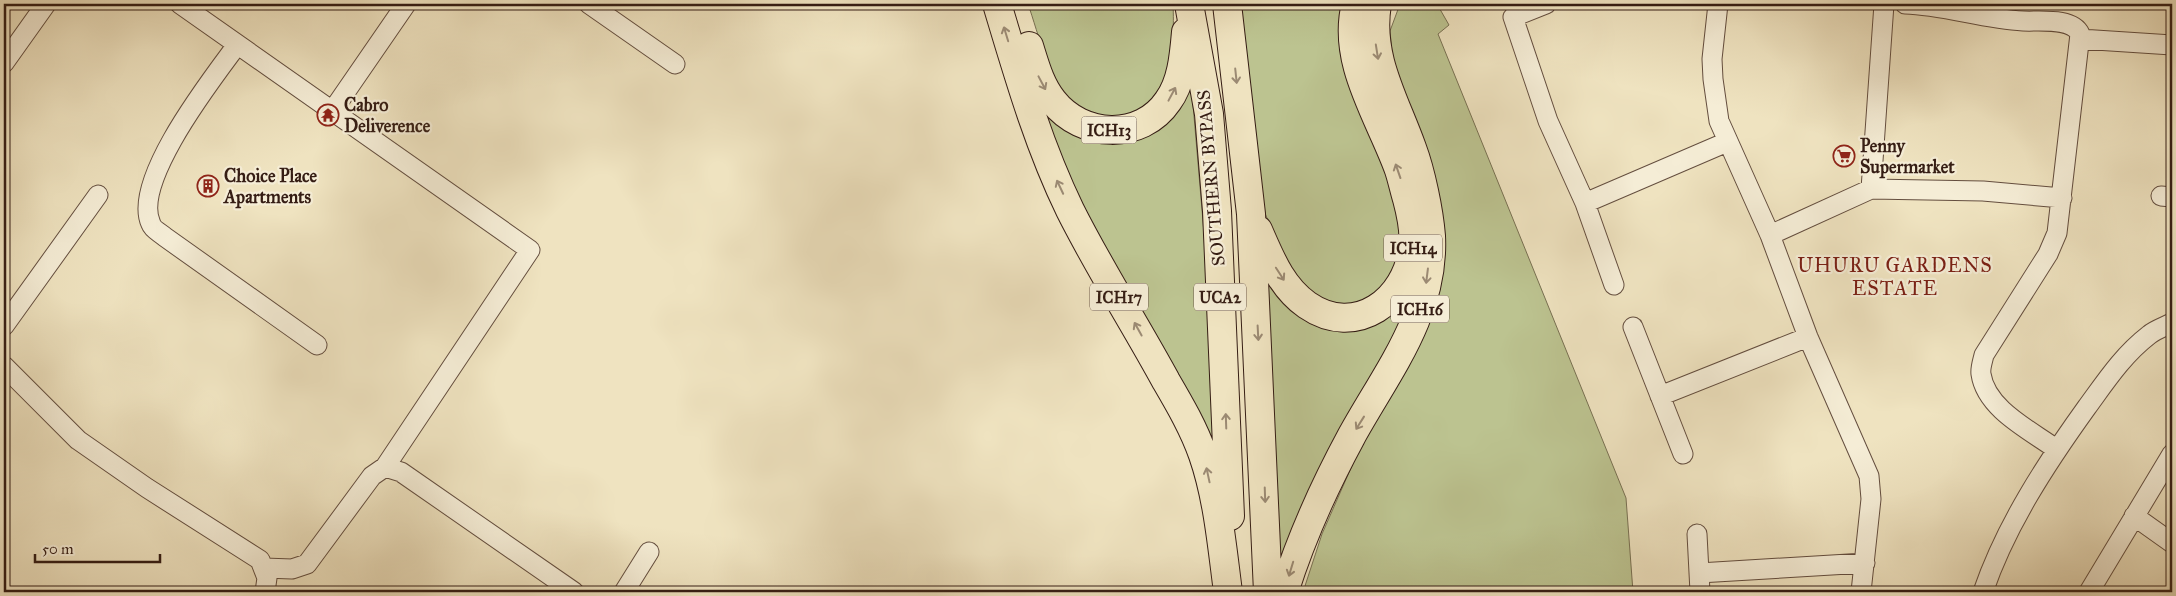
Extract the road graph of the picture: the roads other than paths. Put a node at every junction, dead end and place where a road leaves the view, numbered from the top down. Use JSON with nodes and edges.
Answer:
{"nodes":[{"id":1,"x":46,"y":4,"type":"edge"},
{"id":2,"x":180,"y":4,"type":"edge"},
{"id":3,"x":406,"y":4,"type":"edge"},
{"id":4,"x":589,"y":4,"type":"edge"},
{"id":5,"x":997,"y":4,"type":"edge"},
{"id":6,"x":1016,"y":4,"type":"edge"},
{"id":7,"x":1188,"y":4,"type":"edge"},
{"id":8,"x":1227,"y":4,"type":"edge"},
{"id":9,"x":1356,"y":4,"type":"edge"},
{"id":10,"x":1377,"y":4,"type":"edge"},
{"id":11,"x":1546,"y":4,"type":"edge"},
{"id":12,"x":1718,"y":4,"type":"edge"},
{"id":13,"x":1884,"y":4,"type":"edge"},
{"id":14,"x":1905,"y":4,"type":"edge"},
{"id":15,"x":2080,"y":39,"type":"junction"},
{"id":16,"x":237,"y":45,"type":"junction"},
{"id":17,"x":2172,"y":45,"type":"edge"},
{"id":18,"x":4,"y":64,"type":"edge"},
{"id":19,"x":675,"y":64,"type":"dead end"},
{"id":20,"x":333,"y":110,"type":"junction"},
{"id":21,"x":1727,"y":142,"type":"junction"},
{"id":22,"x":1871,"y":188,"type":"junction"},
{"id":23,"x":98,"y":196,"type":"dead end"},
{"id":24,"x":2062,"y":198,"type":"junction"},
{"id":25,"x":1585,"y":203,"type":"junction"},
{"id":26,"x":1252,"y":214,"type":"junction"},
{"id":27,"x":1770,"y":235,"type":"junction"},
{"id":28,"x":1614,"y":285,"type":"dead end"},
{"id":29,"x":2172,"y":323,"type":"edge"},
{"id":30,"x":4,"y":326,"type":"edge"},
{"id":31,"x":1633,"y":327,"type":"dead end"},
{"id":32,"x":1808,"y":337,"type":"junction"},
{"id":33,"x":317,"y":345,"type":"dead end"},
{"id":34,"x":4,"y":366,"type":"edge"},
{"id":35,"x":1660,"y":396,"type":"junction"},
{"id":36,"x":2056,"y":449,"type":"junction"},
{"id":37,"x":1683,"y":454,"type":"dead end"},
{"id":38,"x":2172,"y":454,"type":"edge"},
{"id":39,"x":385,"y":467,"type":"junction"},
{"id":40,"x":2134,"y":516,"type":"junction"},
{"id":41,"x":1697,"y":534,"type":"dead end"},
{"id":42,"x":2172,"y":543,"type":"edge"},
{"id":43,"x":649,"y":552,"type":"dead end"},
{"id":44,"x":1865,"y":563,"type":"junction"},
{"id":45,"x":264,"y":568,"type":"junction"},
{"id":46,"x":1699,"y":573,"type":"junction"},
{"id":47,"x":264,"y":592,"type":"edge"},
{"id":48,"x":574,"y":592,"type":"edge"},
{"id":49,"x":624,"y":592,"type":"edge"},
{"id":50,"x":1228,"y":592,"type":"edge"},
{"id":51,"x":1233,"y":592,"type":"edge"},
{"id":52,"x":1268,"y":592,"type":"edge"},
{"id":53,"x":1284,"y":592,"type":"edge"},
{"id":54,"x":1700,"y":592,"type":"edge"},
{"id":55,"x":1861,"y":592,"type":"edge"},
{"id":56,"x":1983,"y":592,"type":"edge"},
{"id":57,"x":2089,"y":592,"type":"edge"}],
"edges":[{"from":1,"to":18,"type":"street"},
{"from":2,"to":16,"type":"street"},
{"from":3,"to":20,"type":"street"},
{"from":4,"to":19,"type":"street"},
{"from":50,"to":5,"type":"highway","number":"ICH17","one_way":true},
{"from":6,"to":7,"type":"highway","number":"ICH13","one_way":true},
{"from":51,"to":7,"type":"highway","name":"SOUTHERN BYPASS","number":"UCA2","one_way":true},
{"from":8,"to":26,"type":"highway","name":"SOUTHERN BYPASS","number":"UCA2","one_way":true},
{"from":26,"to":9,"type":"highway","number":"ICH14","one_way":true},
{"from":10,"to":53,"type":"highway","number":"ICH16","one_way":true},
{"from":11,"to":25,"type":"street"},
{"from":12,"to":21,"type":"street"},
{"from":13,"to":22,"type":"street"},
{"from":14,"to":15,"type":"street"},
{"from":15,"to":17,"type":"street"},
{"from":15,"to":24,"type":"street"},
{"from":16,"to":20,"type":"street"},
{"from":16,"to":33,"type":"street"},
{"from":20,"to":39,"type":"street"},
{"from":21,"to":25,"type":"street"},
{"from":21,"to":27,"type":"street"},
{"from":22,"to":24,"type":"street"},
{"from":22,"to":27,"type":"street"},
{"from":23,"to":30,"type":"street"},
{"from":24,"to":36,"type":"street"},
{"from":25,"to":28,"type":"street"},
{"from":26,"to":52,"type":"highway","name":"SOUTHERN BYPASS","number":"UCA2","one_way":true},
{"from":27,"to":32,"type":"street"},
{"from":29,"to":36,"type":"street"},
{"from":31,"to":35,"type":"street"},
{"from":32,"to":35,"type":"street"},
{"from":32,"to":44,"type":"street"},
{"from":34,"to":45,"type":"street"},
{"from":35,"to":37,"type":"street"},
{"from":36,"to":56,"type":"street"},
{"from":38,"to":40,"type":"street"},
{"from":39,"to":45,"type":"street"},
{"from":39,"to":48,"type":"street"},
{"from":40,"to":42,"type":"street"},
{"from":40,"to":57,"type":"street"},
{"from":41,"to":46,"type":"street"},
{"from":43,"to":49,"type":"street"},
{"from":44,"to":46,"type":"street"},
{"from":44,"to":55,"type":"street"},
{"from":45,"to":47,"type":"street"},
{"from":46,"to":54,"type":"street"}]}
